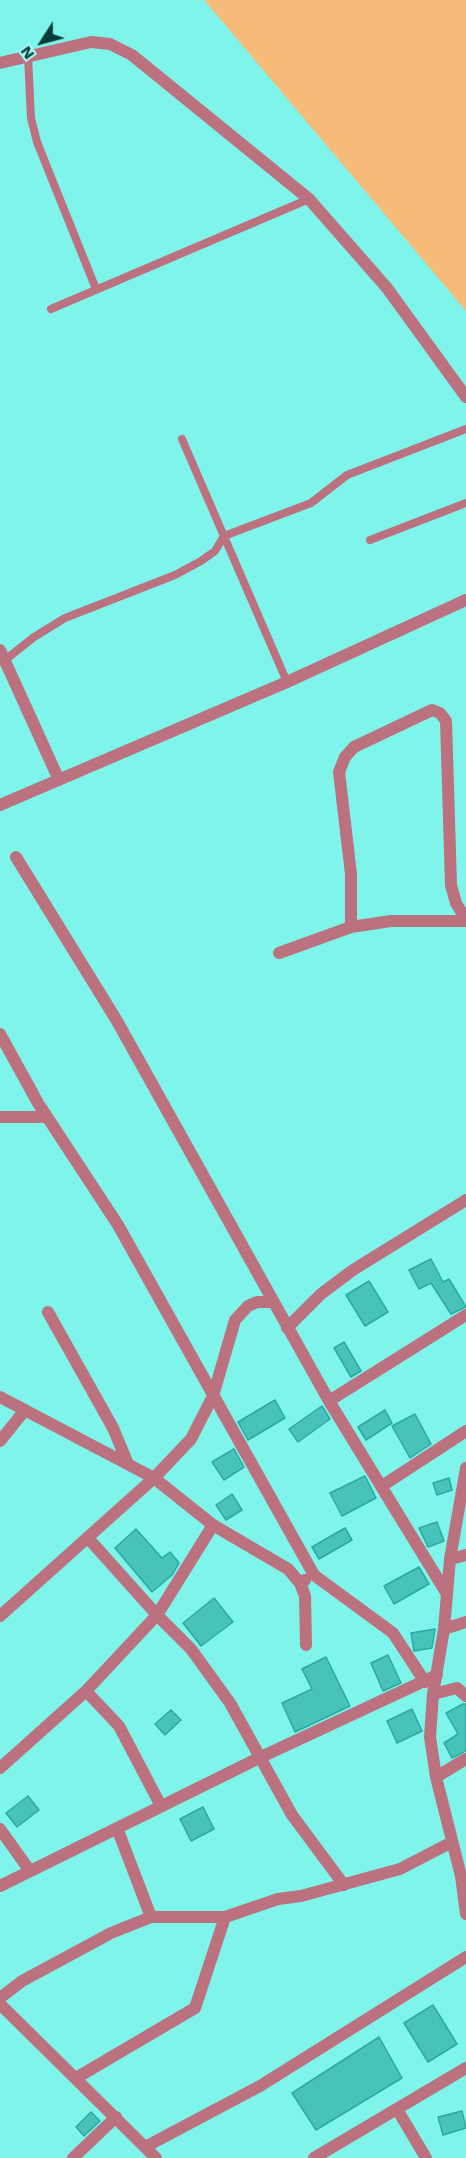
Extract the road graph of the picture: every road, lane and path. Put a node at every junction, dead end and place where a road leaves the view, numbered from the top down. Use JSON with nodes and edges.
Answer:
{"nodes":[{"id":1,"x":28,"y":56,"type":"junction"},
{"id":2,"x":0,"y":63,"type":"edge"},
{"id":3,"x":309,"y":199,"type":"junction"},
{"id":4,"x":96,"y":289,"type":"junction"},
{"id":5,"x":51,"y":309,"type":"dead end"},
{"id":6,"x":466,"y":396,"type":"edge"},
{"id":7,"x":466,"y":429,"type":"edge"},
{"id":8,"x":182,"y":439,"type":"dead end"},
{"id":9,"x":466,"y":503,"type":"edge"},
{"id":10,"x":224,"y":536,"type":"junction"},
{"id":11,"x":370,"y":540,"type":"dead end"},
{"id":12,"x":466,"y":600,"type":"edge"},
{"id":13,"x":2,"y":655,"type":"edge"},
{"id":14,"x":287,"y":682,"type":"junction"},
{"id":15,"x":59,"y":780,"type":"junction"},
{"id":16,"x":0,"y":805,"type":"edge"},
{"id":17,"x":16,"y":857,"type":"dead end"},
{"id":18,"x":466,"y":920,"type":"edge"},
{"id":19,"x":351,"y":927,"type":"junction"},
{"id":20,"x":279,"y":953,"type":"dead end"},
{"id":21,"x":0,"y":1034,"type":"edge"},
{"id":22,"x":0,"y":1117,"type":"edge"},
{"id":23,"x":47,"y":1117,"type":"junction"},
{"id":24,"x":466,"y":1200,"type":"edge"},
{"id":25,"x":273,"y":1302,"type":"junction"},
{"id":26,"x":48,"y":1312,"type":"dead end"},
{"id":27,"x":466,"y":1315,"type":"edge"},
{"id":28,"x":287,"y":1328,"type":"junction"},
{"id":29,"x":213,"y":1396,"type":"junction"},
{"id":30,"x":0,"y":1397,"type":"edge"},
{"id":31,"x":329,"y":1401,"type":"junction"},
{"id":32,"x":25,"y":1410,"type":"junction"},
{"id":33,"x":466,"y":1431,"type":"edge"},
{"id":34,"x":0,"y":1441,"type":"edge"},
{"id":35,"x":128,"y":1464,"type":"junction"},
{"id":36,"x":466,"y":1468,"type":"edge"},
{"id":37,"x":154,"y":1478,"type":"junction"},
{"id":38,"x":382,"y":1485,"type":"junction"},
{"id":39,"x":463,"y":1497,"type":"edge"},
{"id":40,"x":213,"y":1526,"type":"junction"},
{"id":41,"x":88,"y":1538,"type":"junction"},
{"id":42,"x":466,"y":1555,"type":"edge"},
{"id":43,"x":450,"y":1559,"type":"junction"},
{"id":44,"x":314,"y":1575,"type":"junction"},
{"id":45,"x":300,"y":1583,"type":"junction"},
{"id":46,"x":447,"y":1594,"type":"junction"},
{"id":47,"x":157,"y":1615,"type":"junction"},
{"id":48,"x":0,"y":1616,"type":"edge"},
{"id":49,"x":466,"y":1622,"type":"edge"},
{"id":50,"x":444,"y":1629,"type":"junction"},
{"id":51,"x":306,"y":1645,"type":"dead end"},
{"id":52,"x":437,"y":1675,"type":"junction"},
{"id":53,"x":425,"y":1682,"type":"junction"},
{"id":54,"x":86,"y":1691,"type":"junction"},
{"id":55,"x":465,"y":1692,"type":"edge"},
{"id":56,"x":433,"y":1694,"type":"junction"},
{"id":57,"x":261,"y":1758,"type":"junction"},
{"id":58,"x":466,"y":1759,"type":"edge"},
{"id":59,"x":0,"y":1768,"type":"edge"},
{"id":60,"x":436,"y":1777,"type":"junction"},
{"id":61,"x":162,"y":1806,"type":"junction"},
{"id":62,"x":117,"y":1828,"type":"junction"},
{"id":63,"x":0,"y":1829,"type":"edge"},
{"id":64,"x":452,"y":1842,"type":"junction"},
{"id":65,"x":30,"y":1871,"type":"junction"},
{"id":66,"x":463,"y":1875,"type":"edge"},
{"id":67,"x":344,"y":1885,"type":"junction"},
{"id":68,"x":0,"y":1886,"type":"edge"},
{"id":69,"x":466,"y":1914,"type":"edge"},
{"id":70,"x":151,"y":1917,"type":"junction"},
{"id":71,"x":225,"y":1917,"type":"junction"},
{"id":72,"x":466,"y":1957,"type":"edge"},
{"id":73,"x":0,"y":1998,"type":"edge"},
{"id":74,"x":0,"y":2004,"type":"edge"},
{"id":75,"x":466,"y":2068,"type":"edge"},
{"id":76,"x":76,"y":2078,"type":"junction"},
{"id":77,"x":397,"y":2109,"type":"junction"},
{"id":78,"x":116,"y":2117,"type":"junction"},
{"id":79,"x":145,"y":2147,"type":"junction"},
{"id":80,"x":73,"y":2158,"type":"edge"},
{"id":81,"x":156,"y":2158,"type":"edge"},
{"id":82,"x":314,"y":2158,"type":"edge"},
{"id":83,"x":426,"y":2158,"type":"edge"}],
"edges":[{"from":1,"to":2,"type":"street"},
{"from":1,"to":3,"type":"street"},
{"from":1,"to":4,"type":"lane"},
{"from":3,"to":4,"type":"lane"},
{"from":3,"to":6,"type":"street"},
{"from":4,"to":5,"type":"lane"},
{"from":7,"to":10,"type":"lane"},
{"from":8,"to":10,"type":"lane"},
{"from":9,"to":11,"type":"lane"},
{"from":10,"to":13,"type":"lane"},
{"from":10,"to":14,"type":"lane"},
{"from":12,"to":14,"type":"street"},
{"from":13,"to":15,"type":"street"},
{"from":14,"to":15,"type":"street"},
{"from":15,"to":16,"type":"street"},
{"from":17,"to":25,"type":"street"},
{"from":18,"to":19,"type":"street"},
{"from":18,"to":19,"type":"street"},
{"from":19,"to":20,"type":"street"},
{"from":21,"to":23,"type":"street"},
{"from":22,"to":23,"type":"street"},
{"from":23,"to":29,"type":"street"},
{"from":24,"to":28,"type":"street"},
{"from":25,"to":28,"type":"street"},
{"from":25,"to":29,"type":"street"},
{"from":26,"to":35,"type":"street"},
{"from":27,"to":31,"type":"street"},
{"from":28,"to":31,"type":"street"},
{"from":29,"to":37,"type":"street"},
{"from":29,"to":44,"type":"street"},
{"from":30,"to":32,"type":"street"},
{"from":31,"to":38,"type":"street"},
{"from":32,"to":34,"type":"street"},
{"from":32,"to":35,"type":"street"},
{"from":33,"to":38,"type":"street"},
{"from":35,"to":37,"type":"street"},
{"from":36,"to":39,"type":"street"},
{"from":37,"to":40,"type":"street"},
{"from":37,"to":41,"type":"street"},
{"from":38,"to":46,"type":"street"},
{"from":39,"to":43,"type":"street"},
{"from":40,"to":45,"type":"street"},
{"from":40,"to":47,"type":"street"},
{"from":41,"to":47,"type":"street"},
{"from":41,"to":48,"type":"street"},
{"from":42,"to":43,"type":"street"},
{"from":43,"to":46,"type":"street"},
{"from":44,"to":45,"type":"street"},
{"from":44,"to":53,"type":"street"},
{"from":45,"to":51,"type":"street"},
{"from":46,"to":50,"type":"street"},
{"from":47,"to":54,"type":"street"},
{"from":47,"to":57,"type":"street"},
{"from":49,"to":50,"type":"street"},
{"from":50,"to":52,"type":"street"},
{"from":52,"to":53,"type":"street"},
{"from":52,"to":56,"type":"street"},
{"from":53,"to":57,"type":"street"},
{"from":54,"to":59,"type":"street"},
{"from":54,"to":61,"type":"street"},
{"from":55,"to":56,"type":"street"},
{"from":56,"to":60,"type":"street"},
{"from":57,"to":61,"type":"street"},
{"from":57,"to":67,"type":"street"},
{"from":58,"to":60,"type":"street"},
{"from":60,"to":64,"type":"street"},
{"from":61,"to":62,"type":"street"},
{"from":62,"to":65,"type":"street"},
{"from":62,"to":70,"type":"street"},
{"from":63,"to":65,"type":"street"},
{"from":64,"to":66,"type":"street"},
{"from":64,"to":67,"type":"street"},
{"from":65,"to":68,"type":"street"},
{"from":66,"to":69,"type":"street"},
{"from":67,"to":71,"type":"street"},
{"from":70,"to":71,"type":"street"},
{"from":70,"to":73,"type":"street"},
{"from":71,"to":76,"type":"street"},
{"from":72,"to":79,"type":"street"},
{"from":74,"to":76,"type":"street"},
{"from":75,"to":77,"type":"street"},
{"from":76,"to":78,"type":"street"},
{"from":77,"to":82,"type":"street"},
{"from":77,"to":83,"type":"street"},
{"from":78,"to":79,"type":"street"},
{"from":78,"to":80,"type":"street"},
{"from":79,"to":81,"type":"street"}]}
